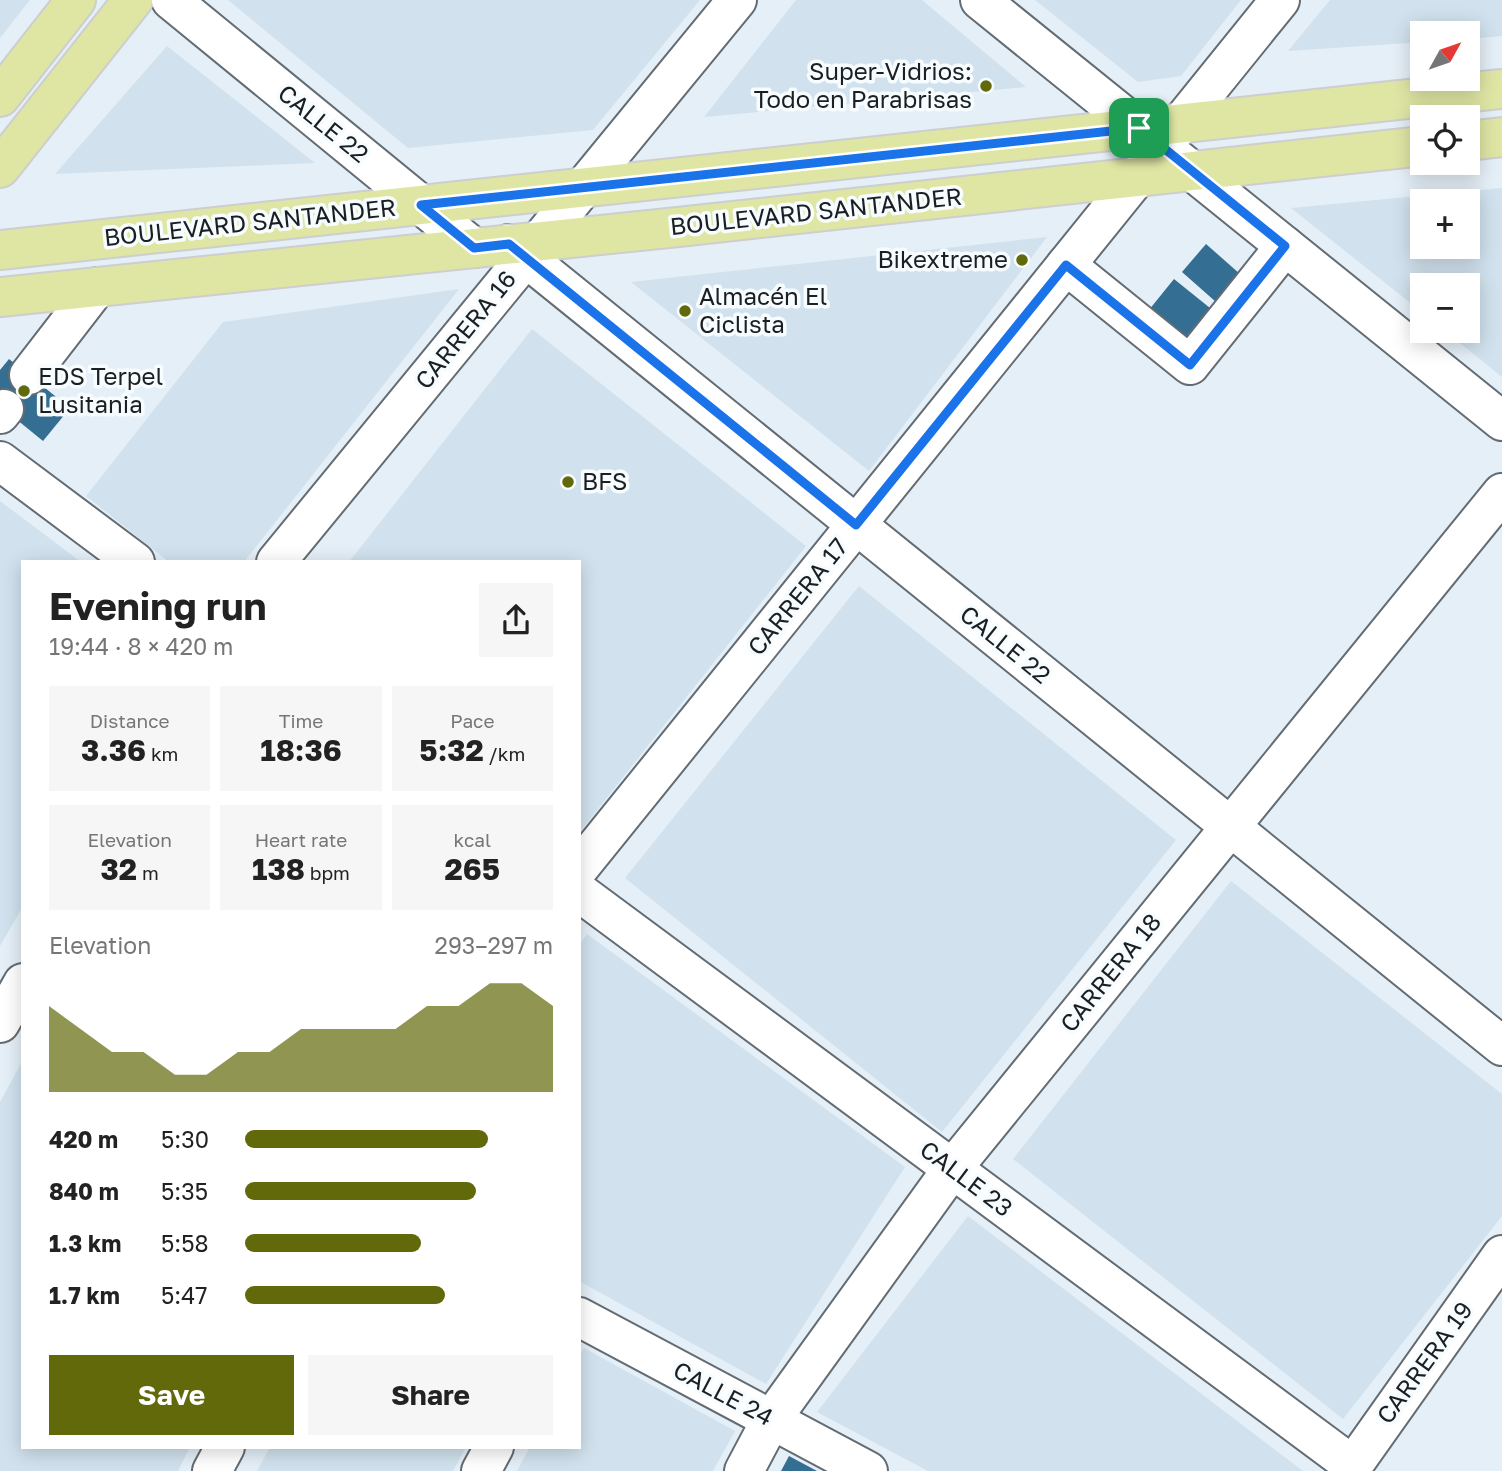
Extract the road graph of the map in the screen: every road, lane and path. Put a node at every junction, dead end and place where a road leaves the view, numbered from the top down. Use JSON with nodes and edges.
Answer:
{"nodes":[{"id":1,"x":76,"y":0,"type":"edge"},
{"id":2,"x":133,"y":0,"type":"edge"},
{"id":3,"x":171,"y":0,"type":"edge"},
{"id":4,"x":737,"y":0,"type":"edge"},
{"id":5,"x":981,"y":0,"type":"edge"},
{"id":6,"x":1280,"y":0,"type":"edge"},
{"id":7,"x":1502,"y":89,"type":"edge"},
{"id":8,"x":0,"y":97,"type":"edge"},
{"id":9,"x":1160,"y":133,"type":"junction"},
{"id":10,"x":1502,"y":137,"type":"edge"},
{"id":11,"x":1480,"y":140,"type":"edge"},
{"id":12,"x":1410,"y":147,"type":"edge"},
{"id":13,"x":0,"y":168,"type":"edge"},
{"id":14,"x":1192,"y":171,"type":"junction"},
{"id":15,"x":1138,"y":177,"type":"junction"},
{"id":16,"x":584,"y":187,"type":"junction"},
{"id":17,"x":421,"y":205,"type":"junction"},
{"id":18,"x":1285,"y":246,"type":"junction"},
{"id":19,"x":512,"y":248,"type":"junction"},
{"id":20,"x":0,"y":250,"type":"edge"},
{"id":21,"x":1066,"y":265,"type":"junction"},
{"id":22,"x":97,"y":287,"type":"junction"},
{"id":23,"x":0,"y":297,"type":"edge"},
{"id":24,"x":29,"y":375,"type":"dead end"},
{"id":25,"x":1502,"y":421,"type":"edge"},
{"id":26,"x":0,"y":461,"type":"edge"},
{"id":27,"x":1502,"y":493,"type":"edge"},
{"id":28,"x":856,"y":525,"type":"junction"},
{"id":29,"x":132,"y":560,"type":"edge"},
{"id":30,"x":278,"y":560,"type":"edge"},
{"id":31,"x":1230,"y":826,"type":"junction"},
{"id":32,"x":581,"y":866,"type":"edge"},
{"id":33,"x":581,"y":893,"type":"edge"},
{"id":34,"x":1502,"y":1046,"type":"edge"},
{"id":35,"x":952,"y":1169,"type":"junction"},
{"id":36,"x":1502,"y":1255,"type":"edge"},
{"id":37,"x":581,"y":1318,"type":"edge"},
{"id":38,"x":771,"y":1420,"type":"junction"},
{"id":39,"x":224,"y":1449,"type":"edge"},
{"id":40,"x":493,"y":1449,"type":"edge"},
{"id":41,"x":1350,"y":1468,"type":"edge"},
{"id":42,"x":212,"y":1471,"type":"edge"},
{"id":43,"x":481,"y":1471,"type":"edge"},
{"id":44,"x":744,"y":1471,"type":"edge"},
{"id":45,"x":867,"y":1471,"type":"edge"}],
"edges":[{"from":1,"to":8,"type":"main road"},
{"from":2,"to":13,"type":"main road"},
{"from":3,"to":17,"type":"street","name":"CALLE 22"},
{"from":4,"to":16,"type":"street","name":"CARRERA 16"},
{"from":5,"to":9,"type":"street"},
{"from":6,"to":9,"type":"street","name":"CARRERA 17"},
{"from":7,"to":9,"type":"main road","name":"BOULEVARD SANTANDER"},
{"from":9,"to":14,"type":"street"},
{"from":9,"to":15,"type":"street","name":"CARRERA 17"},
{"from":9,"to":16,"type":"main road","name":"BOULEVARD SANTANDER"},
{"from":10,"to":11,"type":"main road"},
{"from":12,"to":14,"type":"main road","name":"BOULEVARD SANTANDER"},
{"from":14,"to":15,"type":"main road","name":"BOULEVARD SANTANDER"},
{"from":14,"to":18,"type":"street"},
{"from":15,"to":19,"type":"main road","name":"BOULEVARD SANTANDER"},
{"from":15,"to":21,"type":"street","name":"CARRERA 17"},
{"from":16,"to":17,"type":"main road","name":"BOULEVARD SANTANDER"},
{"from":16,"to":19,"type":"street","name":"CARRERA 16"},
{"from":17,"to":19,"type":"street","name":"CALLE 22"},
{"from":17,"to":20,"type":"main road","name":"BOULEVARD SANTANDER"},
{"from":18,"to":21,"type":"street"},
{"from":18,"to":25,"type":"street"},
{"from":19,"to":22,"type":"main road","name":"BOULEVARD SANTANDER"},
{"from":19,"to":28,"type":"street","name":"CALLE 22"},
{"from":19,"to":30,"type":"street","name":"CARRERA 16"},
{"from":21,"to":28,"type":"street","name":"CARRERA 17"},
{"from":22,"to":23,"type":"main road","name":"BOULEVARD SANTANDER"},
{"from":22,"to":24,"type":"street"},
{"from":26,"to":29,"type":"street"},
{"from":27,"to":31,"type":"street","name":"CARRERA 18"},
{"from":28,"to":31,"type":"street","name":"CALLE 22"},
{"from":28,"to":32,"type":"street","name":"CARRERA 17"},
{"from":31,"to":34,"type":"street","name":"CALLE 22"},
{"from":31,"to":35,"type":"street","name":"CARRERA 18"},
{"from":33,"to":35,"type":"street","name":"CALLE 23"},
{"from":35,"to":38,"type":"street","name":"CARRERA 18"},
{"from":35,"to":41,"type":"street","name":"CALLE 23"},
{"from":36,"to":41,"type":"street","name":"CARRERA 19"},
{"from":37,"to":38,"type":"street","name":"CALLE 24"},
{"from":38,"to":44,"type":"street","name":"CARRERA 18"},
{"from":38,"to":45,"type":"street","name":"CALLE 24"},
{"from":39,"to":42,"type":"street"},
{"from":40,"to":43,"type":"street"}]}
